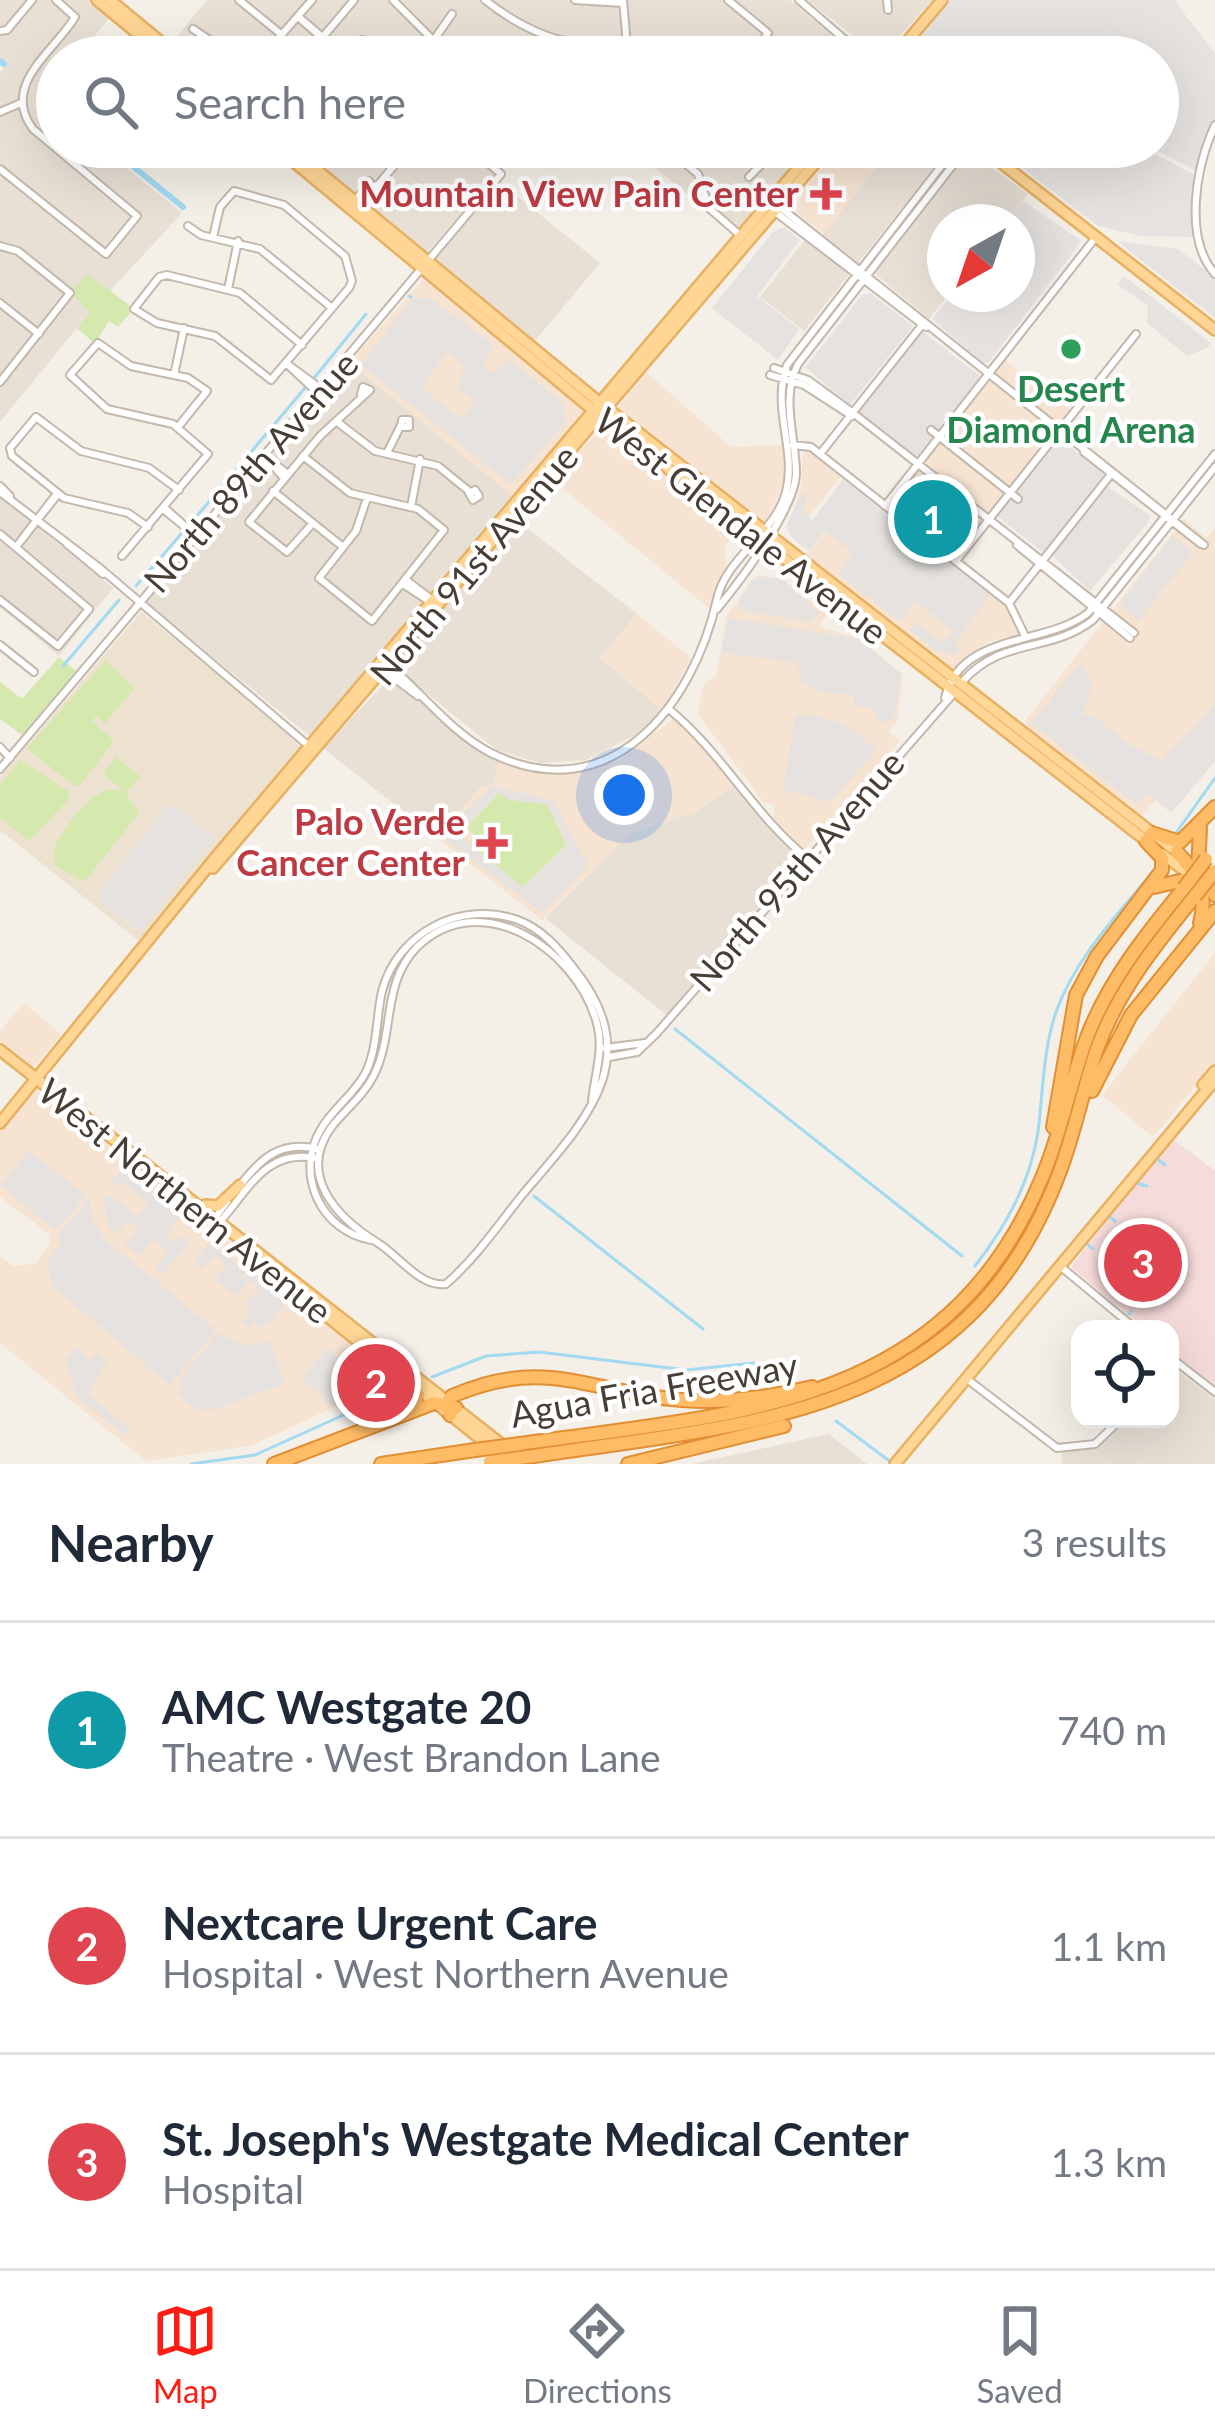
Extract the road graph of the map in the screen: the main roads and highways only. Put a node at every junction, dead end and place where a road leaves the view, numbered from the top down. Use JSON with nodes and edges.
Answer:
{"nodes":[{"id":1,"x":97,"y":0,"type":"edge"},
{"id":2,"x":110,"y":0,"type":"edge"},
{"id":3,"x":942,"y":0,"type":"edge"},
{"id":4,"x":141,"y":36,"type":"edge"},
{"id":5,"x":154,"y":36,"type":"edge"},
{"id":6,"x":912,"y":36,"type":"edge"},
{"id":7,"x":304,"y":168,"type":"edge"},
{"id":8,"x":312,"y":168,"type":"edge"},
{"id":9,"x":798,"y":168,"type":"edge"},
{"id":10,"x":809,"y":168,"type":"edge"},
{"id":11,"x":1008,"y":168,"type":"edge"},
{"id":12,"x":352,"y":205,"type":"junction"},
{"id":13,"x":774,"y":206,"type":"junction"},
{"id":14,"x":741,"y":236,"type":"junction"},
{"id":15,"x":425,"y":265,"type":"junction"},
{"id":16,"x":721,"y":275,"type":"junction"},
{"id":17,"x":665,"y":326,"type":"junction"},
{"id":18,"x":1215,"y":330,"type":"edge"},
{"id":19,"x":513,"y":337,"type":"junction"},
{"id":20,"x":647,"y":361,"type":"junction"},
{"id":21,"x":601,"y":409,"type":"junction"},
{"id":22,"x":675,"y":474,"type":"junction"},
{"id":23,"x":528,"y":495,"type":"junction"},
{"id":24,"x":718,"y":495,"type":"junction"},
{"id":25,"x":763,"y":537,"type":"junction"},
{"id":26,"x":433,"y":602,"type":"junction"},
{"id":27,"x":423,"y":625,"type":"junction"},
{"id":28,"x":384,"y":666,"type":"junction"},
{"id":29,"x":310,"y":747,"type":"junction"},
{"id":30,"x":290,"y":782,"type":"junction"},
{"id":31,"x":1215,"y":807,"type":"edge"},
{"id":32,"x":1202,"y":822,"type":"junction"},
{"id":33,"x":245,"y":829,"type":"junction"},
{"id":34,"x":1149,"y":837,"type":"junction"},
{"id":35,"x":1215,"y":847,"type":"edge"},
{"id":36,"x":1177,"y":858,"type":"joint"},
{"id":37,"x":1203,"y":878,"type":"edge"},
{"id":38,"x":1144,"y":895,"type":"junction"},
{"id":39,"x":1215,"y":895,"type":"edge"},
{"id":40,"x":1215,"y":911,"type":"edge"},
{"id":41,"x":1189,"y":940,"type":"junction"},
{"id":42,"x":0,"y":1051,"type":"edge"},
{"id":43,"x":1215,"y":1071,"type":"edge"},
{"id":44,"x":34,"y":1075,"type":"junction"},
{"id":45,"x":1215,"y":1080,"type":"edge"},
{"id":46,"x":0,"y":1113,"type":"edge"},
{"id":47,"x":0,"y":1123,"type":"edge"},
{"id":48,"x":1164,"y":1137,"type":"junction"},
{"id":49,"x":123,"y":1149,"type":"junction"},
{"id":50,"x":1061,"y":1170,"type":"junction"},
{"id":51,"x":243,"y":1187,"type":"road end"},
{"id":52,"x":180,"y":1190,"type":"junction"},
{"id":53,"x":1025,"y":1214,"type":"junction"},
{"id":54,"x":215,"y":1223,"type":"junction"},
{"id":55,"x":308,"y":1296,"type":"junction"},
{"id":56,"x":962,"y":1319,"type":"junction"},
{"id":57,"x":337,"y":1324,"type":"junction"},
{"id":58,"x":362,"y":1336,"type":"junction"},
{"id":59,"x":892,"y":1357,"type":"junction"},
{"id":60,"x":392,"y":1368,"type":"junction"},
{"id":61,"x":447,"y":1406,"type":"junction"},
{"id":62,"x":406,"y":1413,"type":"junction"},
{"id":63,"x":475,"y":1457,"type":"edge"},
{"id":64,"x":530,"y":1460,"type":"edge"},
{"id":65,"x":898,"y":1461,"type":"edge"},
{"id":66,"x":490,"y":1462,"type":"edge"},
{"id":67,"x":274,"y":1464,"type":"edge"},
{"id":68,"x":381,"y":1464,"type":"edge"},
{"id":69,"x":512,"y":1464,"type":"edge"},
{"id":70,"x":628,"y":1464,"type":"edge"}],
"edges":[{"from":1,"to":4,"type":"main road"},
{"from":2,"to":5,"type":"main road"},
{"from":3,"to":6,"type":"main road"},
{"from":7,"to":12,"type":"main road","name":"West Glendale Avenue"},
{"from":8,"to":12,"type":"main road","name":"West Glendale Avenue"},
{"from":9,"to":13,"type":"main road","name":"North 91st Avenue"},
{"from":10,"to":13,"type":"main road","name":"North 91st Avenue"},
{"from":11,"to":18,"type":"main road"},
{"from":12,"to":15,"type":"main road","name":"West Glendale Avenue"},
{"from":13,"to":14,"type":"main road","name":"North 91st Avenue"},
{"from":13,"to":16,"type":"main road","name":"North 91st Avenue"},
{"from":14,"to":16,"type":"main road"},
{"from":14,"to":17,"type":"main road","name":"North 91st Avenue"},
{"from":15,"to":19,"type":"main road","name":"West Glendale Avenue"},
{"from":15,"to":19,"type":"main road","name":"West Glendale Avenue"},
{"from":16,"to":20,"type":"main road","name":"North 91st Avenue"},
{"from":17,"to":20,"type":"main road"},
{"from":17,"to":21,"type":"main road","name":"North 91st Avenue"},
{"from":19,"to":21,"type":"main road","name":"West Glendale Avenue"},
{"from":19,"to":21,"type":"main road","name":"West Glendale Avenue"},
{"from":20,"to":21,"type":"main road","name":"North 91st Avenue"},
{"from":21,"to":22,"type":"main road","name":"West Glendale Avenue"},
{"from":21,"to":23,"type":"main road","name":"North 91st Avenue"},
{"from":21,"to":24,"type":"main road","name":"West Glendale Avenue"},
{"from":22,"to":24,"type":"main road"},
{"from":22,"to":25,"type":"main road","name":"West Glendale Avenue"},
{"from":23,"to":26,"type":"main road","name":"North 91st Avenue"},
{"from":23,"to":27,"type":"main road","name":"North 91st Avenue"},
{"from":24,"to":25,"type":"main road","name":"West Glendale Avenue"},
{"from":25,"to":34,"type":"main road","name":"West Glendale Avenue"},
{"from":26,"to":27,"type":"main road"},
{"from":26,"to":28,"type":"main road","name":"North 91st Avenue"},
{"from":27,"to":28,"type":"main road","name":"North 91st Avenue"},
{"from":28,"to":29,"type":"main road","name":"North 91st Avenue"},
{"from":28,"to":30,"type":"main road","name":"North 91st Avenue"},
{"from":29,"to":30,"type":"main road"},
{"from":29,"to":33,"type":"main road","name":"North 91st Avenue"},
{"from":30,"to":33,"type":"main road","name":"North 91st Avenue"},
{"from":31,"to":32,"type":"highway"},
{"from":32,"to":34,"type":"highway"},
{"from":32,"to":37,"type":"highway"},
{"from":33,"to":44,"type":"main road","name":"North 91st Avenue"},
{"from":34,"to":36,"type":"main road","name":"West Glendale Avenue"},
{"from":34,"to":38,"type":"highway"},
{"from":35,"to":37,"type":"highway","name":"Agua Fria Freeway"},
{"from":36,"to":37,"type":"highway"},
{"from":37,"to":38,"type":"highway"},
{"from":37,"to":39,"type":"highway"},
{"from":37,"to":41,"type":"highway"},
{"from":37,"to":50,"type":"highway","name":"Agua Fria Freeway"},
{"from":37,"to":53,"type":"highway","name":"Agua Fria Freeway"},
{"from":38,"to":53,"type":"highway"},
{"from":40,"to":41,"type":"highway"},
{"from":41,"to":50,"type":"highway"},
{"from":42,"to":44,"type":"main road","name":"West Northern Avenue"},
{"from":43,"to":48,"type":"main road"},
{"from":44,"to":46,"type":"main road","name":"North 91st Avenue"},
{"from":44,"to":47,"type":"main road","name":"North 91st Avenue"},
{"from":44,"to":49,"type":"main road","name":"West Northern Avenue"},
{"from":45,"to":48,"type":"main road"},
{"from":48,"to":65,"type":"main road"},
{"from":49,"to":52,"type":"main road","name":"West Northern Avenue"},
{"from":49,"to":54,"type":"main road","name":"West Northern Avenue"},
{"from":50,"to":56,"type":"highway","name":"Agua Fria Freeway"},
{"from":51,"to":52,"type":"main road"},
{"from":52,"to":54,"type":"main road","name":"West Northern Avenue"},
{"from":53,"to":59,"type":"highway","name":"Agua Fria Freeway"},
{"from":54,"to":55,"type":"main road","name":"West Northern Avenue"},
{"from":54,"to":55,"type":"main road","name":"West Northern Avenue"},
{"from":55,"to":57,"type":"main road","name":"West Northern Avenue"},
{"from":55,"to":58,"type":"main road","name":"West Northern Avenue"},
{"from":56,"to":64,"type":"highway","name":"Agua Fria Freeway"},
{"from":56,"to":70,"type":"highway"},
{"from":57,"to":58,"type":"main road"},
{"from":57,"to":60,"type":"main road","name":"West Northern Avenue"},
{"from":58,"to":61,"type":"main road","name":"West Northern Avenue"},
{"from":59,"to":61,"type":"highway"},
{"from":59,"to":63,"type":"highway","name":"Agua Fria Freeway","bridge":true},
{"from":60,"to":61,"type":"main road","name":"West Northern Avenue"},
{"from":60,"to":62,"type":"highway"},
{"from":61,"to":62,"type":"highway"},
{"from":61,"to":64,"type":"main road","name":"West Northern Avenue"},
{"from":61,"to":69,"type":"main road","name":"West Northern Avenue"},
{"from":62,"to":67,"type":"highway"},
{"from":63,"to":66,"type":"highway","name":"Agua Fria Freeway"},
{"from":63,"to":68,"type":"highway","name":"Agua Fria Freeway"},
{"from":64,"to":66,"type":"highway","name":"Agua Fria Freeway","bridge":true}]}
